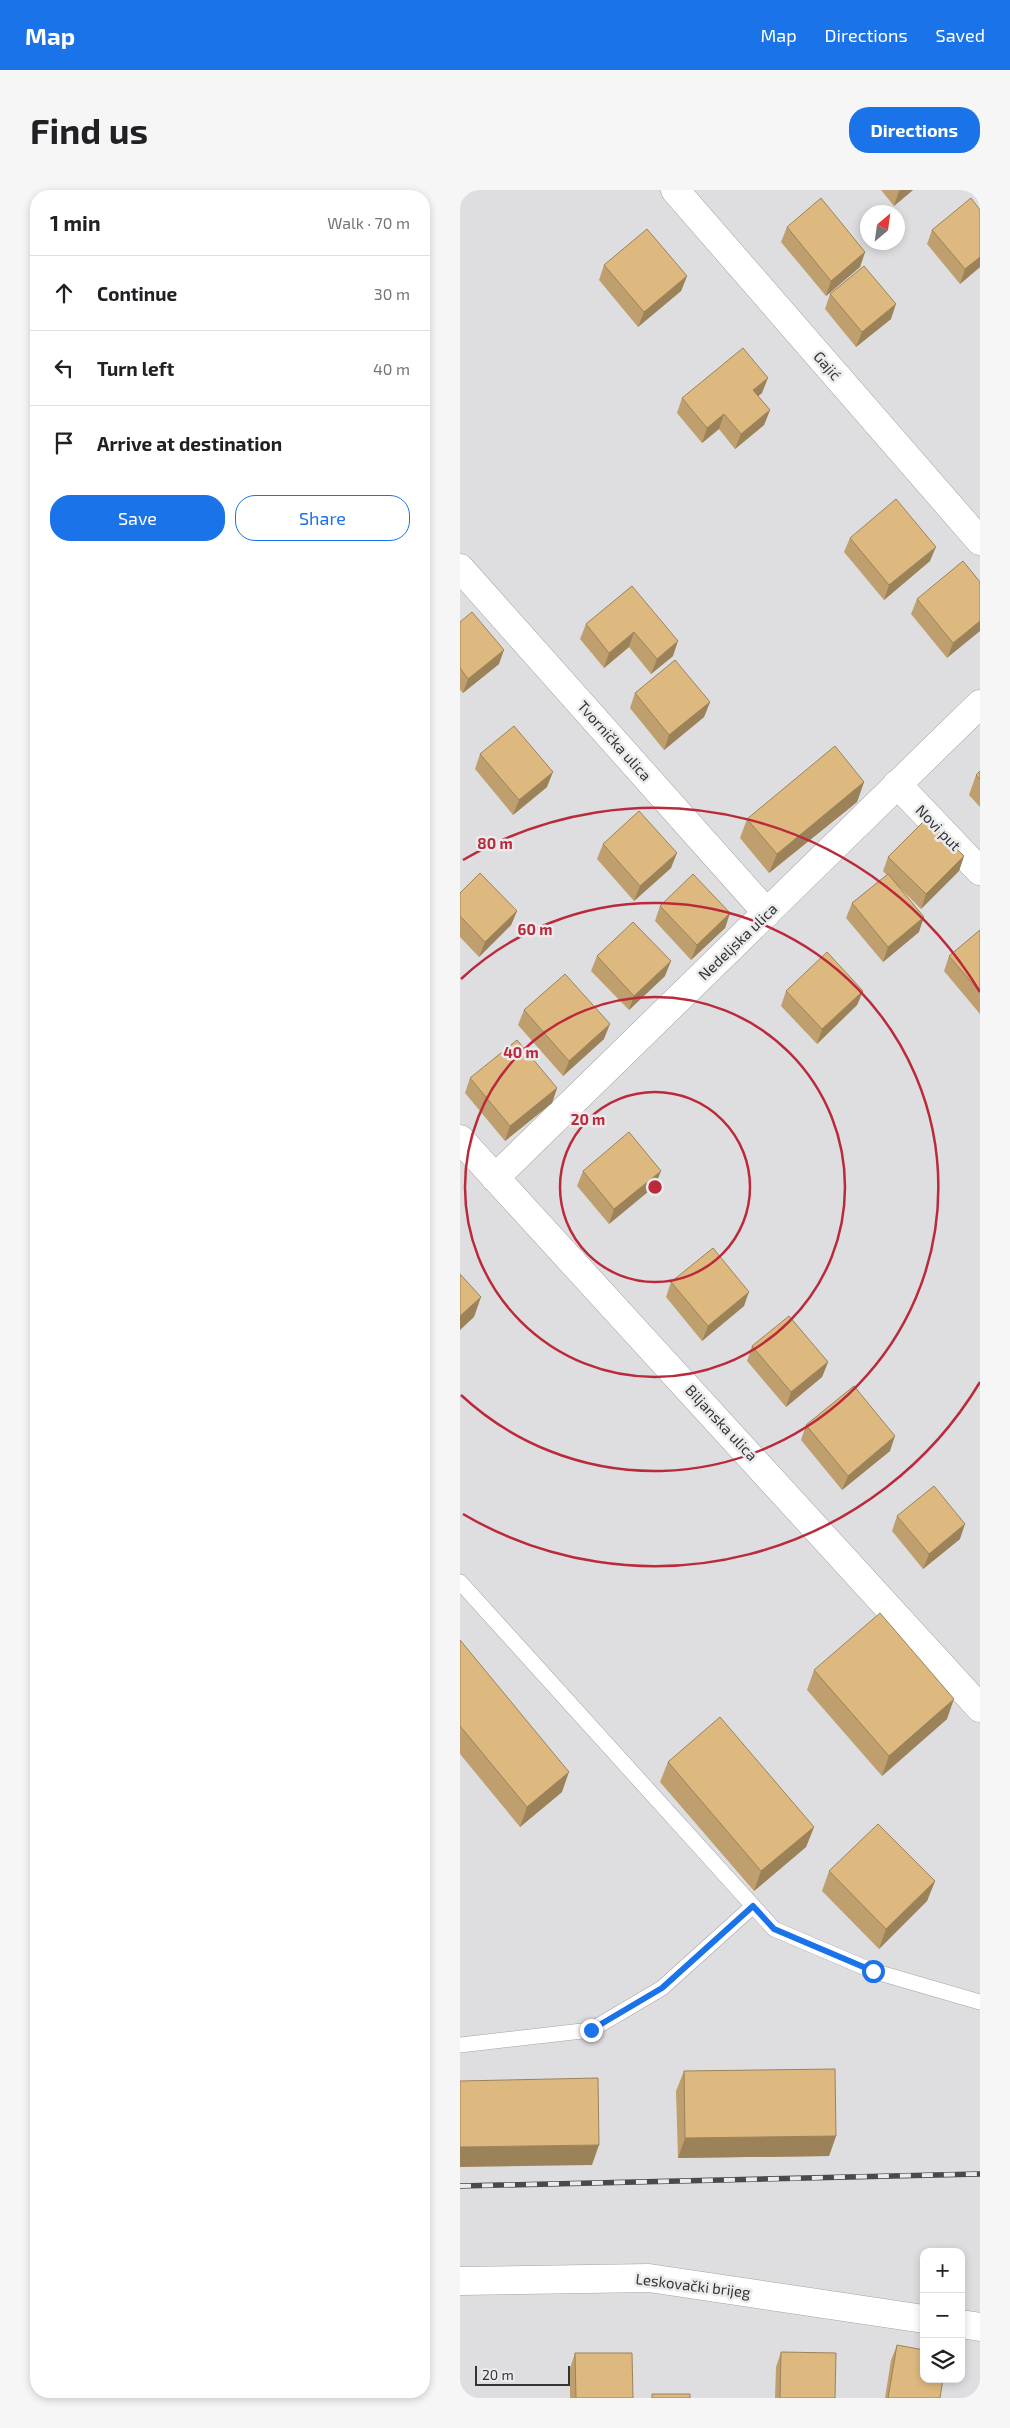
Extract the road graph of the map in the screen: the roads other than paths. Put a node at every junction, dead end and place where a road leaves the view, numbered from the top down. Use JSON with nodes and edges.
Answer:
{"nodes":[{"id":1,"x":675,"y":190,"type":"edge"},
{"id":2,"x":980,"y":542,"type":"edge"},
{"id":3,"x":460,"y":568,"type":"edge"},
{"id":4,"x":980,"y":704,"type":"edge"},
{"id":5,"x":897,"y":784,"type":"junction"},
{"id":6,"x":980,"y":871,"type":"edge"},
{"id":7,"x":768,"y":913,"type":"junction"},
{"id":8,"x":460,"y":1139,"type":"edge"},
{"id":9,"x":496,"y":1178,"type":"junction"},
{"id":10,"x":460,"y":1582,"type":"edge"},
{"id":11,"x":980,"y":1708,"type":"edge"},
{"id":12,"x":753,"y":1906,"type":"junction"},
{"id":13,"x":980,"y":2002,"type":"edge"},
{"id":14,"x":460,"y":2045,"type":"edge"},
{"id":15,"x":460,"y":2282,"type":"edge"},
{"id":16,"x":920,"y":2318,"type":"edge"},
{"id":17,"x":965,"y":2325,"type":"edge"},
{"id":18,"x":980,"y":2327,"type":"edge"}],
"edges":[{"from":1,"to":2,"type":"street","name":"Gajić"},
{"from":3,"to":7,"type":"street","name":"Tvornička ulica"},
{"from":4,"to":5,"type":"street","name":"Nedeljska ulica"},
{"from":5,"to":6,"type":"street","name":"Novi put"},
{"from":5,"to":7,"type":"street","name":"Nedeljska ulica"},
{"from":7,"to":9,"type":"street","name":"Nedeljska ulica"},
{"from":8,"to":9,"type":"street","name":"Biljanska ulica"},
{"from":9,"to":11,"type":"street","name":"Biljanska ulica"},
{"from":10,"to":12,"type":"lane"},
{"from":12,"to":13,"type":"lane"},
{"from":12,"to":14,"type":"lane"},
{"from":15,"to":16,"type":"street","name":"Leskovački brijeg"},
{"from":17,"to":18,"type":"street"}]}
